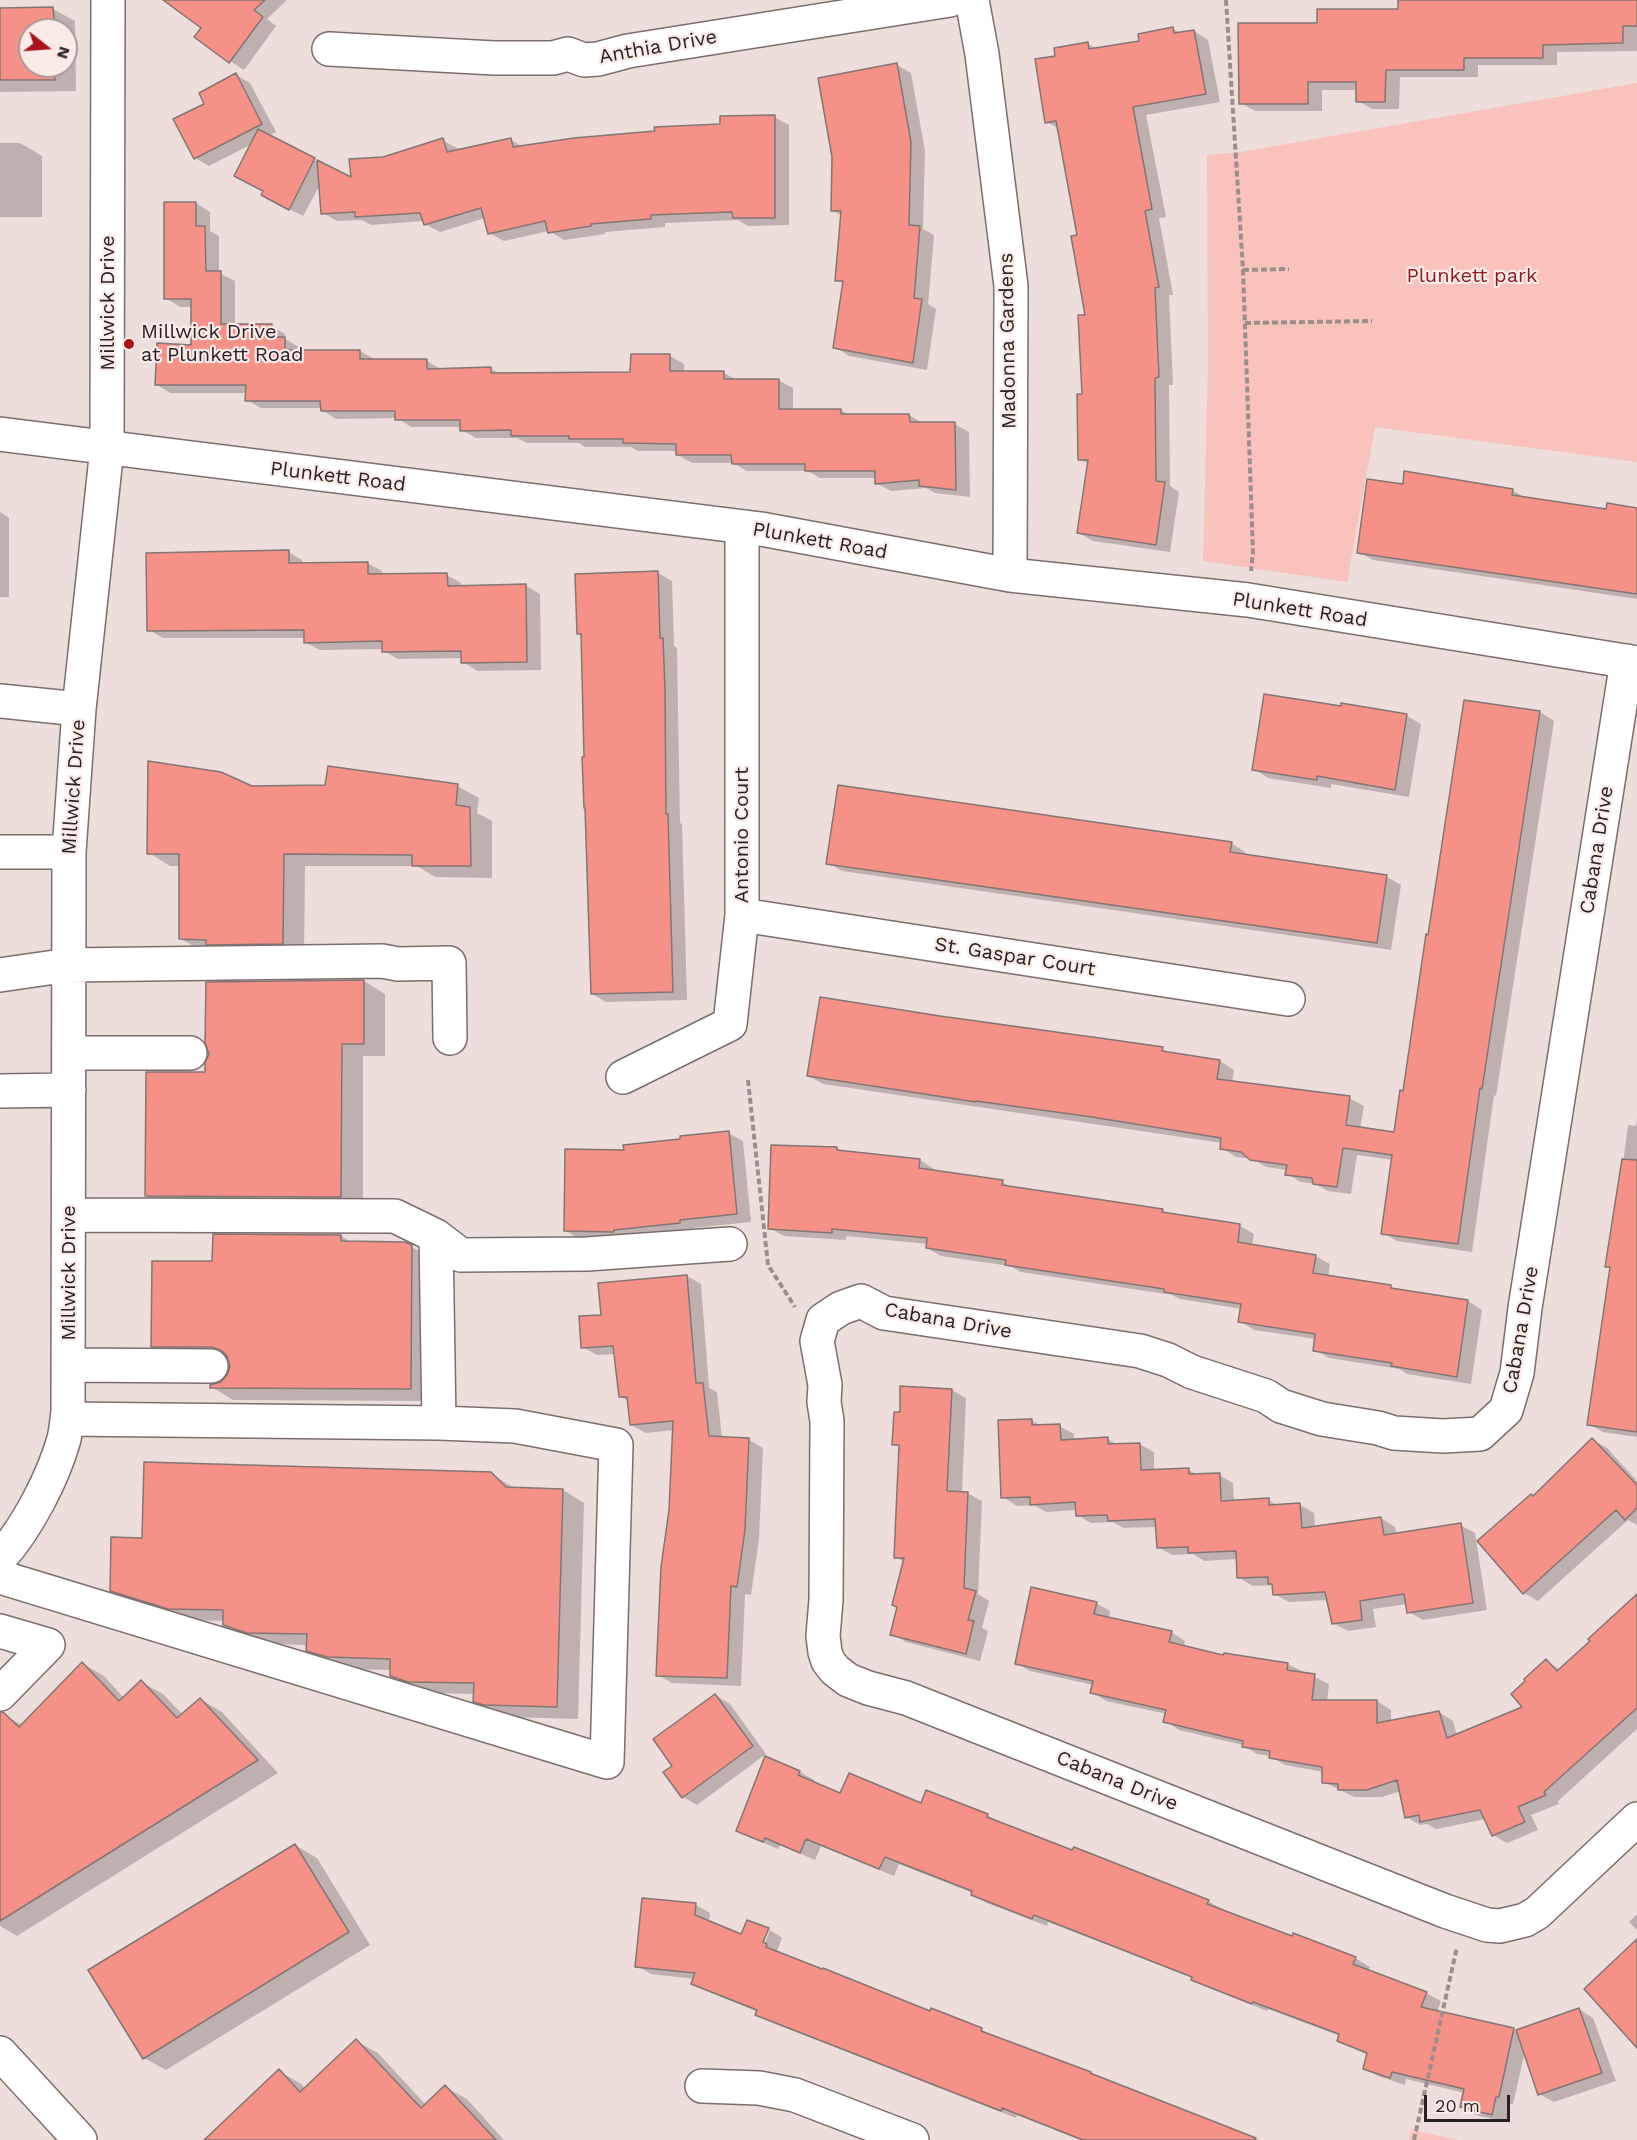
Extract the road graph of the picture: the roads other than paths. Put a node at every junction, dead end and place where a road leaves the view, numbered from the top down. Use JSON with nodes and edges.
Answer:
{"nodes":[{"id":1,"x":108,"y":0,"type":"edge"},
{"id":2,"x":950,"y":0,"type":"edge"},
{"id":3,"x":972,"y":0,"type":"edge"},
{"id":4,"x":329,"y":49,"type":"dead end"},
{"id":5,"x":0,"y":434,"type":"edge"},
{"id":6,"x":106,"y":448,"type":"junction"},
{"id":7,"x":742,"y":527,"type":"junction"},
{"id":8,"x":1010,"y":575,"type":"junction"},
{"id":9,"x":1632,"y":662,"type":"edge"},
{"id":10,"x":0,"y":701,"type":"edge"},
{"id":11,"x":79,"y":709,"type":"junction"},
{"id":12,"x":0,"y":852,"type":"edge"},
{"id":13,"x":69,"y":852,"type":"junction"},
{"id":14,"x":742,"y":915,"type":"junction"},
{"id":15,"x":69,"y":965,"type":"junction"},
{"id":16,"x":0,"y":975,"type":"edge"},
{"id":17,"x":1288,"y":999,"type":"dead end"},
{"id":18,"x":450,"y":1038,"type":"dead end"},
{"id":19,"x":69,"y":1053,"type":"junction"},
{"id":20,"x":190,"y":1053,"type":"dead end"},
{"id":21,"x":623,"y":1077,"type":"dead end"},
{"id":22,"x":69,"y":1090,"type":"junction"},
{"id":23,"x":0,"y":1091,"type":"edge"},
{"id":24,"x":69,"y":1215,"type":"junction"},
{"id":25,"x":435,"y":1236,"type":"junction"},
{"id":26,"x":730,"y":1244,"type":"dead end"},
{"id":27,"x":70,"y":1365,"type":"junction"},
{"id":28,"x":210,"y":1366,"type":"dead end"},
{"id":29,"x":67,"y":1419,"type":"junction"},
{"id":30,"x":439,"y":1423,"type":"junction"},
{"id":31,"x":0,"y":1558,"type":"edge"},
{"id":32,"x":0,"y":1577,"type":"edge"},
{"id":33,"x":0,"y":1630,"type":"edge"},
{"id":34,"x":0,"y":1694,"type":"edge"},
{"id":35,"x":1637,"y":1819,"type":"edge"},
{"id":36,"x":0,"y":2053,"type":"edge"},
{"id":37,"x":702,"y":2086,"type":"dead end"},
{"id":38,"x":80,"y":2140,"type":"edge"},
{"id":39,"x":912,"y":2140,"type":"edge"}],
"edges":[{"from":1,"to":6,"type":"street","name":"Millwick Drive"},
{"from":2,"to":4,"type":"street","name":"Anthia Drive"},
{"from":3,"to":8,"type":"street","name":"Madonna Gardens"},
{"from":5,"to":6,"type":"street","name":"Plunkett Road"},
{"from":6,"to":7,"type":"street","name":"Plunkett Road"},
{"from":6,"to":11,"type":"street","name":"Millwick Drive"},
{"from":7,"to":8,"type":"street","name":"Plunkett Road"},
{"from":7,"to":14,"type":"street","name":"Antonio Court"},
{"from":8,"to":9,"type":"street","name":"Plunkett Road"},
{"from":9,"to":35,"type":"street","name":"Cabana Drive"},
{"from":10,"to":11,"type":"street"},
{"from":11,"to":13,"type":"street","name":"Millwick Drive"},
{"from":12,"to":13,"type":"street"},
{"from":13,"to":15,"type":"street","name":"Millwick Drive"},
{"from":14,"to":17,"type":"street","name":"St. Gaspar Court"},
{"from":14,"to":21,"type":"street","name":"Antonio Court"},
{"from":15,"to":16,"type":"street"},
{"from":15,"to":18,"type":"street"},
{"from":15,"to":19,"type":"street","name":"Millwick Drive"},
{"from":19,"to":20,"type":"street"},
{"from":19,"to":22,"type":"street","name":"Millwick Drive"},
{"from":22,"to":23,"type":"street"},
{"from":22,"to":24,"type":"street","name":"Millwick Drive"},
{"from":24,"to":25,"type":"street"},
{"from":24,"to":27,"type":"street","name":"Millwick Drive"},
{"from":25,"to":26,"type":"street"},
{"from":25,"to":30,"type":"street"},
{"from":27,"to":28,"type":"street"},
{"from":27,"to":29,"type":"street","name":"Millwick Drive"},
{"from":29,"to":30,"type":"street"},
{"from":29,"to":31,"type":"street","name":"Millwick Drive"},
{"from":30,"to":32,"type":"street"},
{"from":33,"to":34,"type":"street"},
{"from":36,"to":38,"type":"street"},
{"from":37,"to":39,"type":"street"}]}
